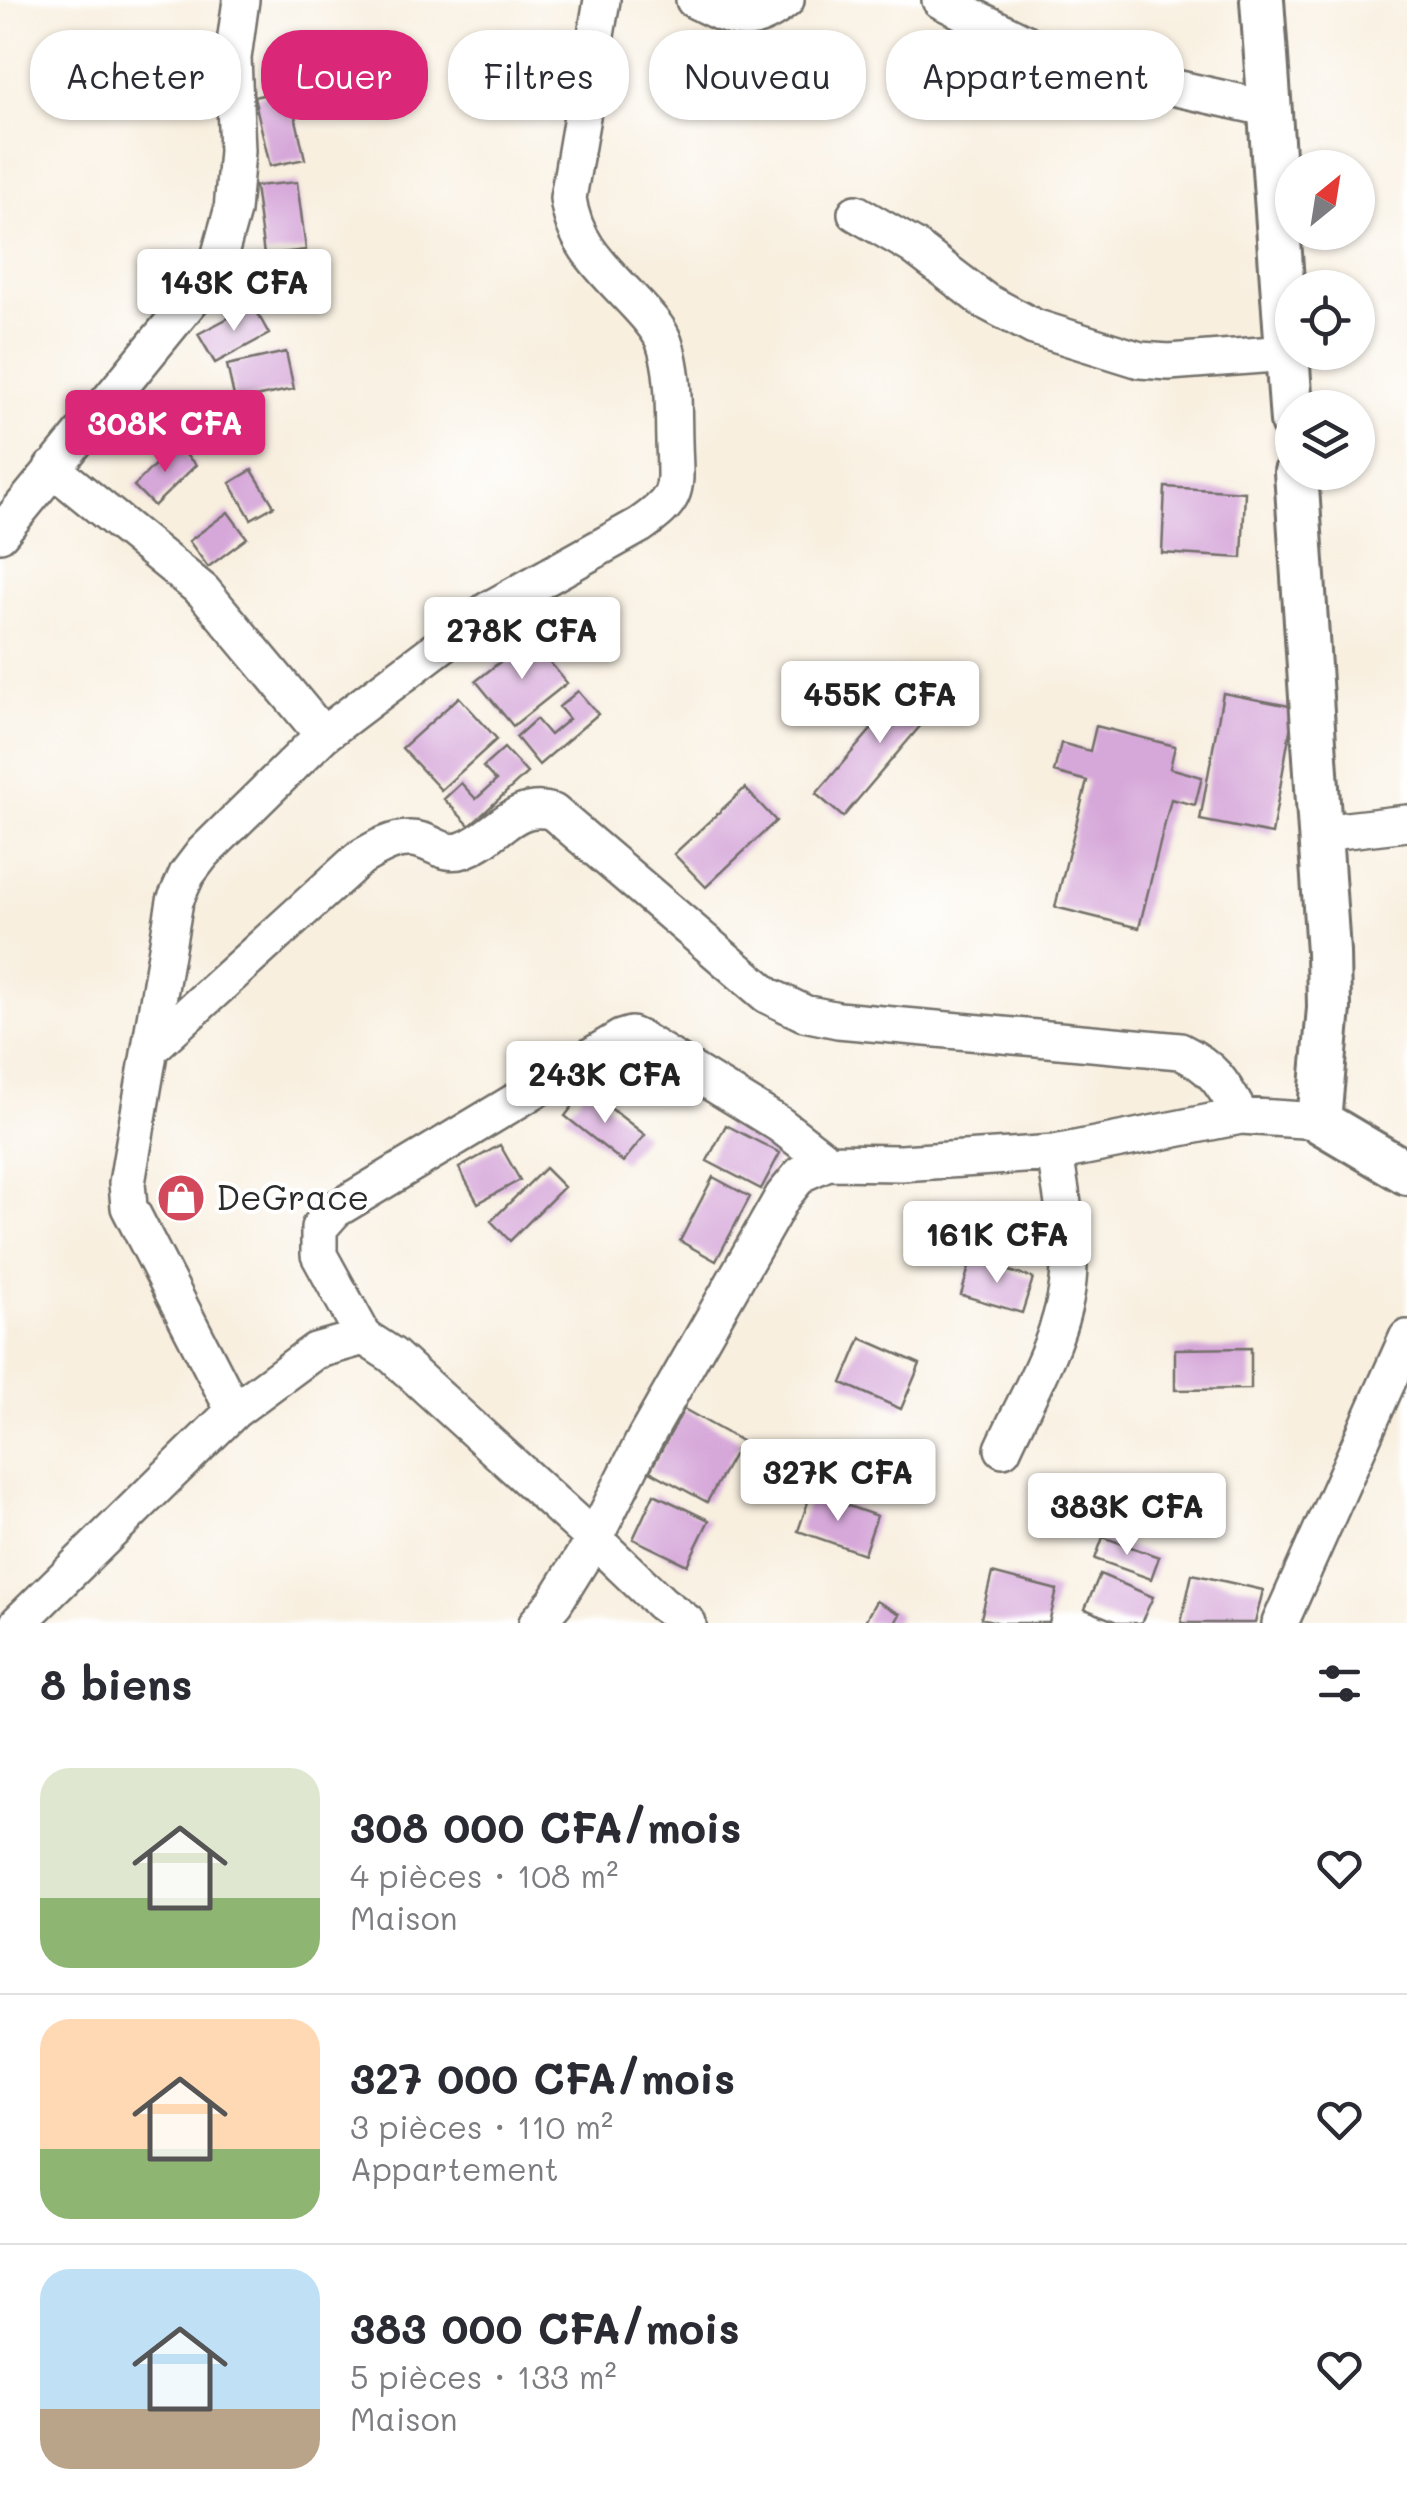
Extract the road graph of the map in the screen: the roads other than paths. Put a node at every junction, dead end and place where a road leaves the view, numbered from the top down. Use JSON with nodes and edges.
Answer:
{"nodes":[{"id":1,"x":241,"y":0,"type":"edge"},
{"id":2,"x":602,"y":0,"type":"edge"},
{"id":3,"x":694,"y":0,"type":"edge"},
{"id":4,"x":786,"y":0,"type":"edge"},
{"id":5,"x":940,"y":0,"type":"edge"},
{"id":6,"x":1262,"y":0,"type":"edge"},
{"id":7,"x":1270,"y":109,"type":"junction"},
{"id":8,"x":856,"y":213,"type":"dead end"},
{"id":9,"x":1282,"y":270,"type":"edge"},
{"id":10,"x":1275,"y":354,"type":"edge"},
{"id":11,"x":52,"y":468,"type":"junction"},
{"id":12,"x":1297,"y":490,"type":"edge"},
{"id":13,"x":0,"y":534,"type":"edge"},
{"id":14,"x":323,"y":735,"type":"junction"},
{"id":15,"x":1407,"y":823,"type":"edge"},
{"id":16,"x":1321,"y":833,"type":"junction"},
{"id":17,"x":150,"y":1048,"type":"junction"},
{"id":18,"x":1241,"y":1116,"type":"junction"},
{"id":19,"x":1318,"y":1122,"type":"junction"},
{"id":20,"x":1055,"y":1153,"type":"junction"},
{"id":21,"x":828,"y":1162,"type":"junction"},
{"id":22,"x":1407,"y":1173,"type":"edge"},
{"id":23,"x":364,"y":1337,"type":"junction"},
{"id":24,"x":1407,"y":1338,"type":"edge"},
{"id":25,"x":234,"y":1411,"type":"junction"},
{"id":26,"x":1003,"y":1449,"type":"dead end"},
{"id":27,"x":594,"y":1539,"type":"junction"},
{"id":28,"x":0,"y":1605,"type":"edge"},
{"id":29,"x":18,"y":1623,"type":"edge"},
{"id":30,"x":536,"y":1623,"type":"edge"},
{"id":31,"x":688,"y":1623,"type":"edge"},
{"id":32,"x":1280,"y":1623,"type":"edge"}],
"edges":[{"from":1,"to":11,"type":"street"},
{"from":2,"to":14,"type":"street"},
{"from":3,"to":4,"type":"street"},
{"from":5,"to":7,"type":"street"},
{"from":6,"to":7,"type":"street"},
{"from":7,"to":9,"type":"street"},
{"from":8,"to":10,"type":"street"},
{"from":11,"to":13,"type":"street"},
{"from":11,"to":14,"type":"street"},
{"from":12,"to":16,"type":"street"},
{"from":14,"to":17,"type":"street"},
{"from":15,"to":16,"type":"street"},
{"from":16,"to":19,"type":"street"},
{"from":17,"to":18,"type":"street"},
{"from":17,"to":25,"type":"street"},
{"from":18,"to":19,"type":"street"},
{"from":18,"to":20,"type":"street"},
{"from":19,"to":22,"type":"street"},
{"from":20,"to":21,"type":"street"},
{"from":20,"to":26,"type":"street"},
{"from":21,"to":23,"type":"street"},
{"from":21,"to":27,"type":"street"},
{"from":23,"to":25,"type":"street"},
{"from":23,"to":27,"type":"street"},
{"from":24,"to":32,"type":"street"},
{"from":25,"to":29,"type":"street"},
{"from":27,"to":30,"type":"street"},
{"from":27,"to":31,"type":"street"},
{"from":28,"to":29,"type":"street"}]}
